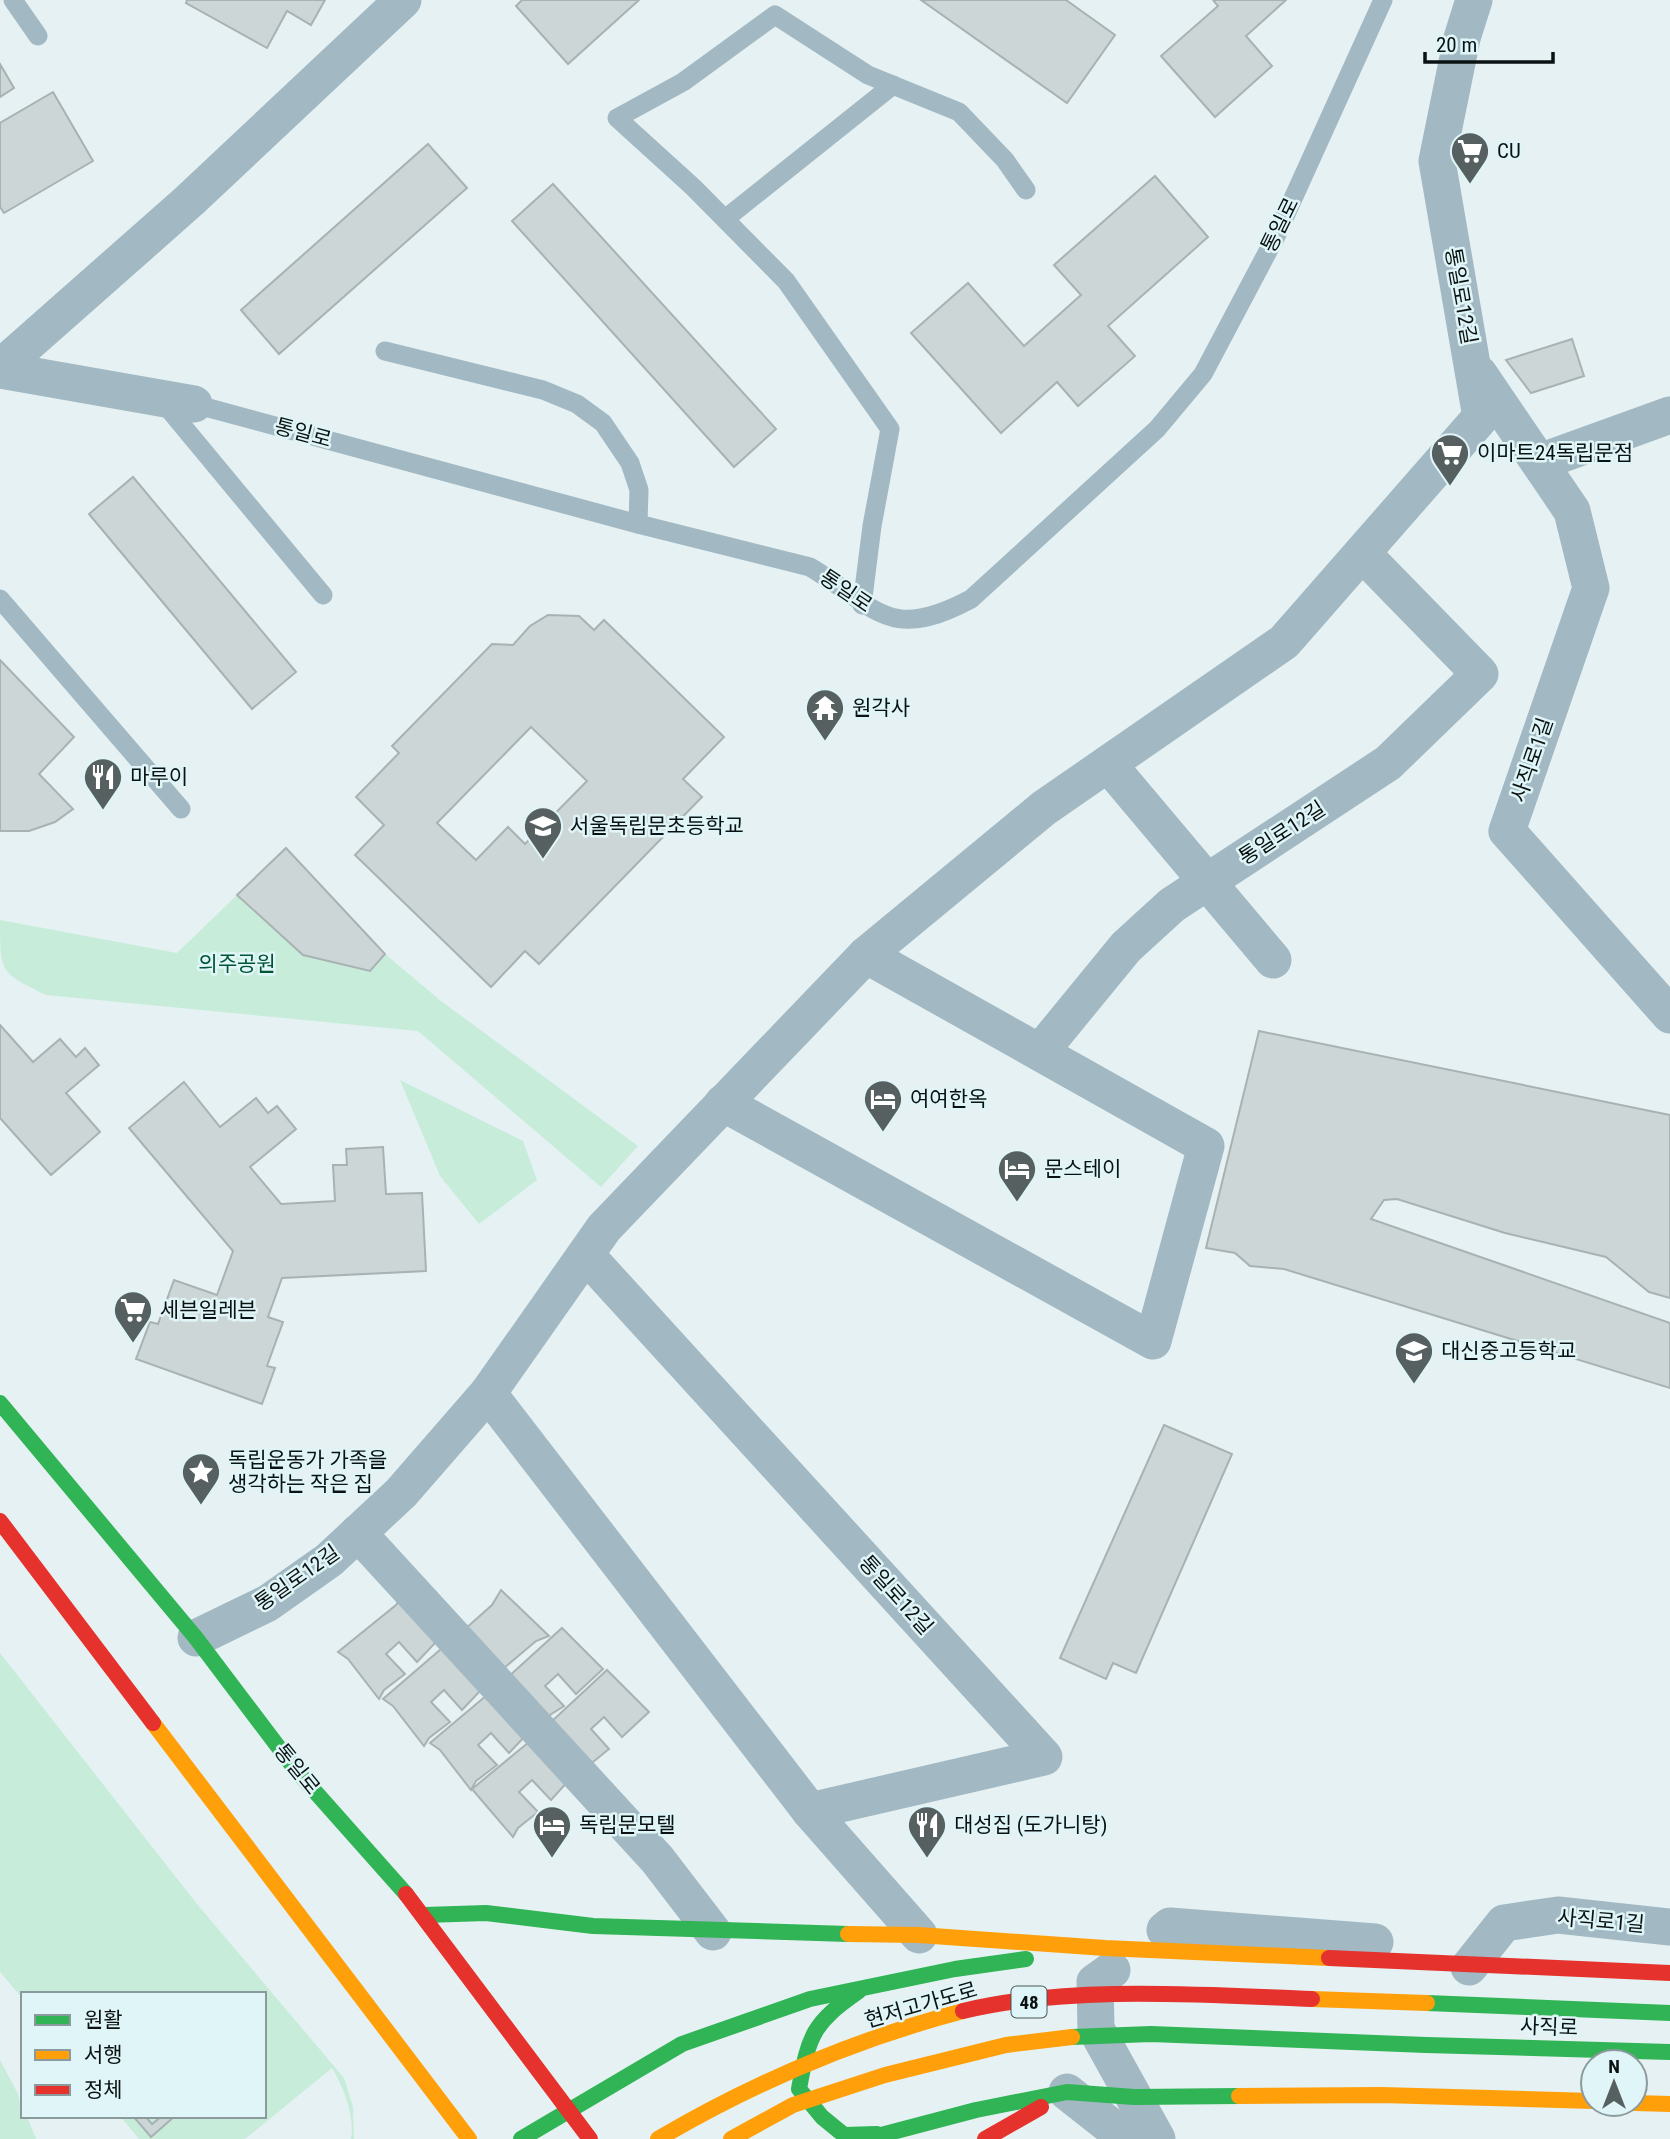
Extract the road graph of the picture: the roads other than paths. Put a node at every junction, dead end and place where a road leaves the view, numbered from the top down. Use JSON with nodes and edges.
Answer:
{"nodes":[{"id":1,"x":13,"y":0,"type":"edge"},
{"id":2,"x":403,"y":0,"type":"edge"},
{"id":3,"x":1383,"y":0,"type":"edge"},
{"id":4,"x":1474,"y":0,"type":"edge"},
{"id":5,"x":38,"y":36,"type":"dead end"},
{"id":6,"x":893,"y":85,"type":"junction"},
{"id":7,"x":1026,"y":190,"type":"dead end"},
{"id":8,"x":725,"y":219,"type":"junction"},
{"id":9,"x":385,"y":351,"type":"dead end"},
{"id":10,"x":1472,"y":365,"type":"junction"},
{"id":11,"x":0,"y":369,"type":"edge"},
{"id":12,"x":177,"y":401,"type":"junction"},
{"id":13,"x":1670,"y":415,"type":"edge"},
{"id":14,"x":1540,"y":462,"type":"junction"},
{"id":15,"x":638,"y":524,"type":"junction"},
{"id":16,"x":1362,"y":553,"type":"junction"},
{"id":17,"x":323,"y":595,"type":"dead end"},
{"id":18,"x":0,"y":599,"type":"edge"},
{"id":19,"x":862,"y":605,"type":"junction"},
{"id":20,"x":1108,"y":764,"type":"junction"},
{"id":21,"x":181,"y":808,"type":"dead end"},
{"id":22,"x":1207,"y":883,"type":"junction"},
{"id":23,"x":866,"y":955,"type":"junction"},
{"id":24,"x":1273,"y":960,"type":"dead end"},
{"id":25,"x":1670,"y":1015,"type":"edge"},
{"id":26,"x":1040,"y":1052,"type":"junction"},
{"id":27,"x":723,"y":1103,"type":"junction"},
{"id":28,"x":586,"y":1255,"type":"junction"},
{"id":29,"x":488,"y":1393,"type":"junction"},
{"id":30,"x":0,"y":1403,"type":"edge"},
{"id":31,"x":0,"y":1521,"type":"edge"},
{"id":32,"x":358,"y":1533,"type":"junction"},
{"id":33,"x":196,"y":1638,"type":"junction"},
{"id":34,"x":810,"y":1811,"type":"junction"},
{"id":35,"x":425,"y":1915,"type":"junction"},
{"id":36,"x":1670,"y":1927,"type":"edge"},
{"id":37,"x":1165,"y":1930,"type":"dead end"},
{"id":38,"x":713,"y":1932,"type":"junction"},
{"id":39,"x":919,"y":1935,"type":"junction"},
{"id":40,"x":1108,"y":1959,"type":"junction"},
{"id":41,"x":1477,"y":1959,"type":"junction"},
{"id":42,"x":1670,"y":1973,"type":"edge"},
{"id":43,"x":864,"y":1987,"type":"junction"},
{"id":44,"x":1427,"y":2003,"type":"joint"},
{"id":45,"x":1670,"y":2013,"type":"edge"},
{"id":46,"x":1670,"y":2052,"type":"edge"},
{"id":47,"x":421,"y":2074,"type":"junction"},
{"id":48,"x":1068,"y":2092,"type":"junction"},
{"id":49,"x":1134,"y":2097,"type":"junction"},
{"id":50,"x":1579,"y":2102,"type":"edge"},
{"id":51,"x":1649,"y":2103,"type":"edge"},
{"id":52,"x":1670,"y":2104,"type":"edge"},
{"id":53,"x":568,"y":2109,"type":"junction"},
{"id":54,"x":872,"y":2137,"type":"edge"},
{"id":55,"x":445,"y":2139,"type":"edge"},
{"id":56,"x":469,"y":2139,"type":"edge"},
{"id":57,"x":521,"y":2139,"type":"edge"},
{"id":58,"x":590,"y":2139,"type":"edge"},
{"id":59,"x":658,"y":2139,"type":"edge"},
{"id":60,"x":731,"y":2139,"type":"edge"},
{"id":61,"x":985,"y":2139,"type":"edge"},
{"id":62,"x":1127,"y":2139,"type":"edge"},
{"id":63,"x":1157,"y":2139,"type":"edge"}],
"edges":[{"from":1,"to":5,"type":"lane"},
{"from":2,"to":11,"type":"street"},
{"from":3,"to":19,"type":"lane","name":"통일로"},
{"from":4,"to":10,"type":"street","name":"통일로12길"},
{"from":6,"to":7,"type":"lane"},
{"from":6,"to":8,"type":"lane"},
{"from":6,"to":8,"type":"lane"},
{"from":8,"to":19,"type":"lane"},
{"from":9,"to":15,"type":"lane"},
{"from":10,"to":14,"type":"street","name":"사직로1길"},
{"from":10,"to":16,"type":"street","name":"통일로12길"},
{"from":11,"to":12,"type":"street","name":"통일로"},
{"from":12,"to":15,"type":"lane","name":"통일로"},
{"from":12,"to":17,"type":"lane"},
{"from":13,"to":14,"type":"street"},
{"from":14,"to":25,"type":"street","name":"사직로1길"},
{"from":15,"to":19,"type":"lane","name":"통일로"},
{"from":16,"to":20,"type":"street","name":"통일로12길"},
{"from":16,"to":22,"type":"street","name":"통일로12길"},
{"from":18,"to":21,"type":"lane"},
{"from":20,"to":22,"type":"street"},
{"from":20,"to":23,"type":"street","name":"통일로12길"},
{"from":22,"to":24,"type":"street"},
{"from":22,"to":26,"type":"street","name":"통일로12길"},
{"from":23,"to":26,"type":"street"},
{"from":23,"to":27,"type":"street","name":"통일로12길"},
{"from":26,"to":27,"type":"street"},
{"from":27,"to":28,"type":"street","name":"통일로12길"},
{"from":28,"to":29,"type":"street","name":"통일로12길"},
{"from":28,"to":34,"type":"street","name":"통일로12길"},
{"from":29,"to":32,"type":"street","name":"통일로12길"},
{"from":29,"to":34,"type":"street"},
{"from":30,"to":33,"type":"main road","name":"통일로"},
{"from":31,"to":47,"type":"main road"},
{"from":32,"to":33,"type":"street","name":"통일로12길"},
{"from":32,"to":38,"type":"street","name":"통일로12길"},
{"from":33,"to":35,"type":"main road","name":"통일로"},
{"from":34,"to":39,"type":"street"},
{"from":35,"to":38,"type":"main road"},
{"from":35,"to":53,"type":"main road","name":"통일로"},
{"from":36,"to":41,"type":"street","name":"사직로1길"},
{"from":37,"to":41,"type":"street"},
{"from":38,"to":39,"type":"main road"},
{"from":39,"to":40,"type":"main road"},
{"from":40,"to":41,"type":"main road"},
{"from":40,"to":43,"type":"main road"},
{"from":40,"to":49,"type":"street"},
{"from":41,"to":42,"type":"main road"},
{"from":43,"to":53,"type":"main road"},
{"from":43,"to":54,"type":"main road"},
{"from":44,"to":45,"type":"main road","name":"사직로","number":"48"},
{"from":44,"to":59,"type":"main road","name":"현저고가도로","number":"48","bridge":true},
{"from":46,"to":60,"type":"main road","name":"사직로","number":"48","bridge":true},
{"from":47,"to":55,"type":"main road"},
{"from":47,"to":56,"type":"main road"},
{"from":48,"to":49,"type":"main road"},
{"from":48,"to":54,"type":"main road"},
{"from":48,"to":61,"type":"main road"},
{"from":48,"to":62,"type":"street"},
{"from":49,"to":50,"type":"main road"},
{"from":49,"to":63,"type":"street"},
{"from":51,"to":52,"type":"main road"},
{"from":53,"to":57,"type":"main road"},
{"from":53,"to":58,"type":"main road","name":"통일로"}]}
